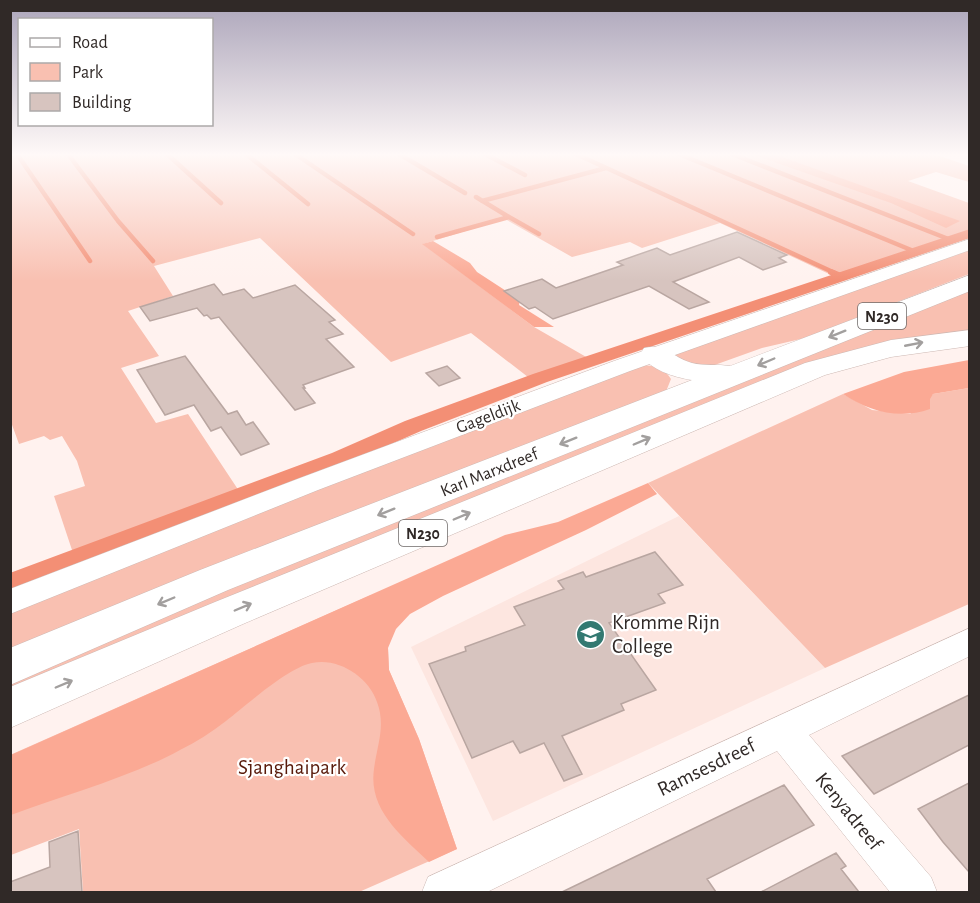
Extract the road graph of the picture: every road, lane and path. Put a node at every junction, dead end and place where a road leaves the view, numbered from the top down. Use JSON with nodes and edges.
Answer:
{"nodes":[{"id":1,"x":969,"y":244,"type":"edge"},
{"id":2,"x":969,"y":282,"type":"edge"},
{"id":3,"x":969,"y":338,"type":"edge"},
{"id":4,"x":669,"y":373,"type":"junction"},
{"id":5,"x":10,"y":602,"type":"edge"},
{"id":6,"x":969,"y":641,"type":"edge"},
{"id":7,"x":10,"y":667,"type":"edge"},
{"id":8,"x":10,"y":708,"type":"edge"},
{"id":9,"x":782,"y":730,"type":"junction"},
{"id":10,"x":469,"y":887,"type":"edge"},
{"id":11,"x":916,"y":892,"type":"edge"}],
"edges":[{"from":1,"to":4,"type":"street","name":"Gageldijk"},
{"from":2,"to":4,"type":"highway","name":"Karl Marxdreef","number":"N230","one_way":true},
{"from":8,"to":3,"type":"highway","name":"Karl Marxdreef","number":"N230","one_way":true},
{"from":4,"to":5,"type":"street","name":"Gageldijk"},
{"from":4,"to":7,"type":"highway","name":"Karl Marxdreef","number":"N230","one_way":true},
{"from":6,"to":9,"type":"street","name":"Ramsesdreef"},
{"from":9,"to":10,"type":"street","name":"Ramsesdreef"},
{"from":9,"to":11,"type":"street","name":"Kenyadreef"}]}
